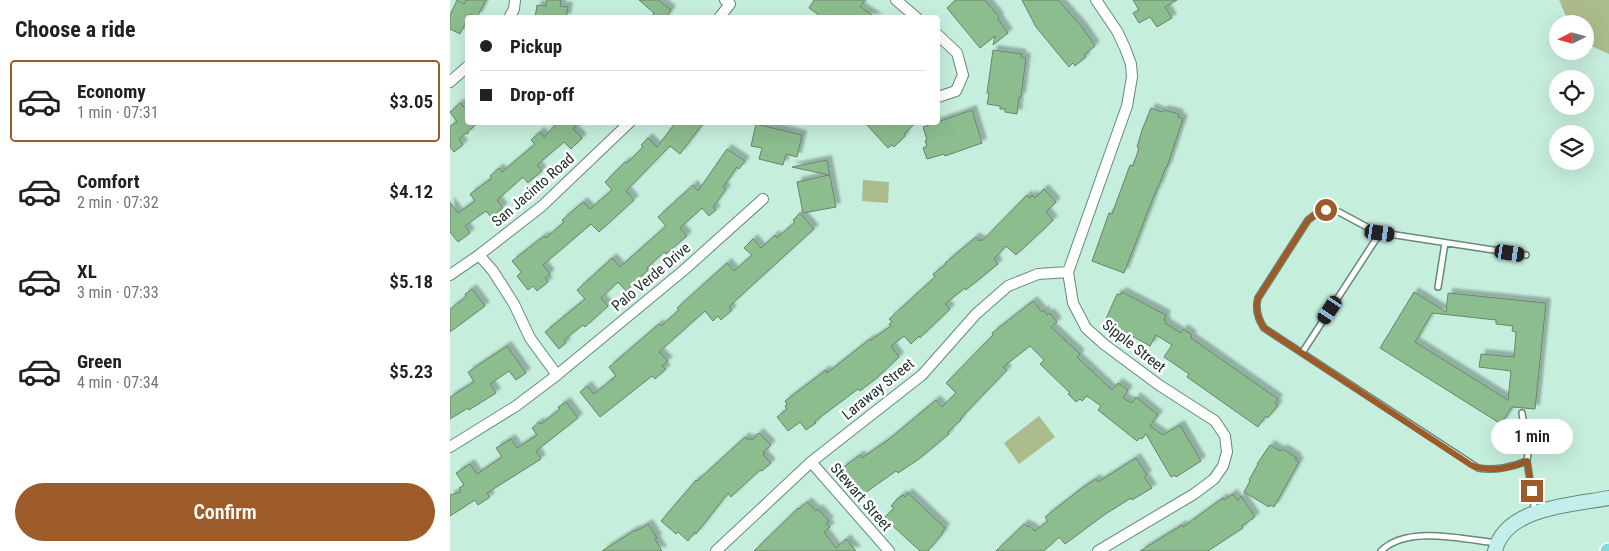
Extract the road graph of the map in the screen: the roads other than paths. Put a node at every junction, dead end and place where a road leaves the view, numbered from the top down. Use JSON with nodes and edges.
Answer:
{"nodes":[{"id":1,"x":515,"y":0,"type":"edge"},
{"id":2,"x":896,"y":0,"type":"edge"},
{"id":3,"x":1096,"y":0,"type":"edge"},
{"id":4,"x":728,"y":2,"type":"edge"},
{"id":5,"x":511,"y":15,"type":"edge"},
{"id":6,"x":721,"y":15,"type":"edge"},
{"id":7,"x":914,"y":15,"type":"edge"},
{"id":8,"x":940,"y":37,"type":"edge"},
{"id":9,"x":465,"y":69,"type":"edge"},
{"id":10,"x":450,"y":82,"type":"edge"},
{"id":11,"x":940,"y":96,"type":"edge"},
{"id":12,"x":627,"y":125,"type":"edge"},
{"id":13,"x":763,"y":200,"type":"dead end"},
{"id":14,"x":1380,"y":233,"type":"junction"},
{"id":15,"x":1444,"y":243,"type":"junction"},
{"id":16,"x":478,"y":255,"type":"junction"},
{"id":17,"x":1526,"y":255,"type":"dead end"},
{"id":18,"x":1068,"y":272,"type":"junction"},
{"id":19,"x":450,"y":275,"type":"edge"},
{"id":20,"x":1438,"y":288,"type":"dead end"},
{"id":21,"x":1302,"y":353,"type":"junction"},
{"id":22,"x":557,"y":375,"type":"junction"},
{"id":23,"x":1522,"y":413,"type":"dead end"},
{"id":24,"x":450,"y":447,"type":"edge"},
{"id":25,"x":1527,"y":461,"type":"junction"},
{"id":26,"x":811,"y":462,"type":"junction"},
{"id":27,"x":1609,"y":498,"type":"edge"},
{"id":28,"x":1535,"y":512,"type":"junction"},
{"id":29,"x":1496,"y":547,"type":"edge"},
{"id":30,"x":716,"y":551,"type":"edge"},
{"id":31,"x":889,"y":551,"type":"edge"},
{"id":32,"x":1098,"y":551,"type":"edge"},
{"id":33,"x":1381,"y":551,"type":"edge"}],
"edges":[{"from":1,"to":5,"type":"street"},
{"from":2,"to":7,"type":"street"},
{"from":3,"to":18,"type":"street","name":"Sipple Street"},
{"from":4,"to":6,"type":"street"},
{"from":8,"to":11,"type":"street"},
{"from":9,"to":10,"type":"street"},
{"from":12,"to":16,"type":"street","name":"San Jacinto Road"},
{"from":13,"to":22,"type":"street","name":"Palo Verde Drive"},
{"from":14,"to":15,"type":"lane"},
{"from":14,"to":21,"type":"lane"},
{"from":14,"to":21,"type":"lane"},
{"from":15,"to":17,"type":"lane"},
{"from":15,"to":20,"type":"lane"},
{"from":16,"to":19,"type":"street","name":"San Jacinto Road"},
{"from":16,"to":22,"type":"street"},
{"from":18,"to":26,"type":"street","name":"Laraway Street"},
{"from":18,"to":32,"type":"street","name":"Sipple Street"},
{"from":21,"to":25,"type":"lane"},
{"from":22,"to":24,"type":"street","name":"Palo Verde Drive"},
{"from":23,"to":25,"type":"lane"},
{"from":25,"to":28,"type":"lane"},
{"from":26,"to":30,"type":"street","name":"Laraway Street"},
{"from":26,"to":31,"type":"street","name":"Stewart Street"},
{"from":27,"to":28,"type":"street"},
{"from":28,"to":29,"type":"street"},
{"from":29,"to":33,"type":"lane"}]}
